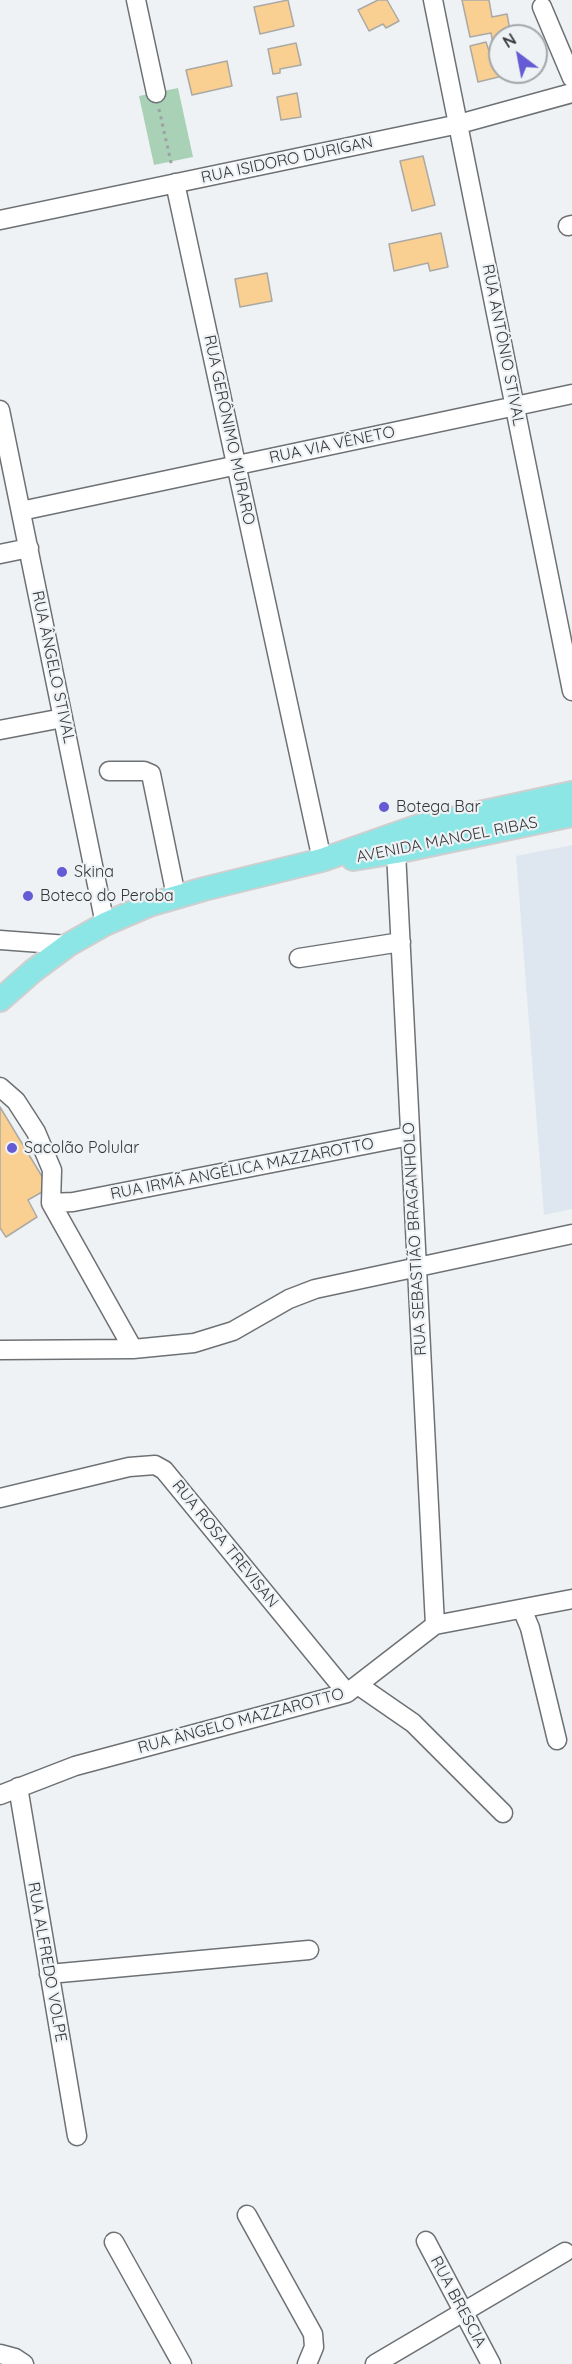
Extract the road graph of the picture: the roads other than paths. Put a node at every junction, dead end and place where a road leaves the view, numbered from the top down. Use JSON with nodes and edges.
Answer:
{"nodes":[{"id":1,"x":136,"y":0,"type":"edge"},
{"id":2,"x":433,"y":0,"type":"edge"},
{"id":3,"x":542,"y":7,"type":"dead end"},
{"id":4,"x":572,"y":78,"type":"edge"},
{"id":5,"x":156,"y":93,"type":"road end"},
{"id":6,"x":572,"y":93,"type":"edge"},
{"id":7,"x":459,"y":124,"type":"junction"},
{"id":8,"x":175,"y":183,"type":"junction"},
{"id":9,"x":0,"y":220,"type":"edge"},
{"id":10,"x":572,"y":394,"type":"edge"},
{"id":11,"x":516,"y":406,"type":"junction"},
{"id":12,"x":0,"y":410,"type":"edge"},
{"id":13,"x":236,"y":466,"type":"junction"},
{"id":14,"x":21,"y":511,"type":"junction"},
{"id":15,"x":28,"y":548,"type":"junction"},
{"id":16,"x":0,"y":554,"type":"edge"},
{"id":17,"x":572,"y":691,"type":"edge"},
{"id":18,"x":63,"y":718,"type":"junction"},
{"id":19,"x":0,"y":730,"type":"edge"},
{"id":20,"x":109,"y":771,"type":"dead end"},
{"id":21,"x":572,"y":793,"type":"edge"},
{"id":22,"x":572,"y":815,"type":"edge"},
{"id":23,"x":396,"y":852,"type":"junction"},
{"id":24,"x":322,"y":860,"type":"junction"},
{"id":25,"x":176,"y":896,"type":"junction"},
{"id":26,"x":105,"y":924,"type":"junction"},
{"id":27,"x":0,"y":940,"type":"edge"},
{"id":28,"x":400,"y":942,"type":"junction"},
{"id":29,"x":68,"y":945,"type":"junction"},
{"id":30,"x":299,"y":958,"type":"dead end"},
{"id":31,"x":0,"y":999,"type":"edge"},
{"id":32,"x":0,"y":1087,"type":"edge"},
{"id":33,"x":410,"y":1136,"type":"junction"},
{"id":34,"x":51,"y":1203,"type":"junction"},
{"id":35,"x":572,"y":1234,"type":"edge"},
{"id":36,"x":417,"y":1267,"type":"junction"},
{"id":37,"x":133,"y":1349,"type":"junction"},
{"id":38,"x":0,"y":1350,"type":"edge"},
{"id":39,"x":0,"y":1498,"type":"edge"},
{"id":40,"x":572,"y":1599,"type":"edge"},
{"id":41,"x":522,"y":1609,"type":"junction"},
{"id":42,"x":435,"y":1625,"type":"junction"},
{"id":43,"x":352,"y":1689,"type":"junction"},
{"id":44,"x":557,"y":1740,"type":"dead end"},
{"id":45,"x":18,"y":1788,"type":"junction"},
{"id":46,"x":0,"y":1795,"type":"edge"},
{"id":47,"x":502,"y":1813,"type":"dead end"},
{"id":48,"x":309,"y":1950,"type":"dead end"},
{"id":49,"x":49,"y":1974,"type":"junction"},
{"id":50,"x":77,"y":2136,"type":"dead end"},
{"id":51,"x":247,"y":2215,"type":"dead end"},
{"id":52,"x":426,"y":2241,"type":"dead end"},
{"id":53,"x":114,"y":2242,"type":"dead end"},
{"id":54,"x":565,"y":2252,"type":"dead end"},
{"id":55,"x":463,"y":2312,"type":"junction"},
{"id":56,"x":0,"y":2354,"type":"edge"},
{"id":57,"x":24,"y":2364,"type":"edge"},
{"id":58,"x":182,"y":2364,"type":"edge"},
{"id":59,"x":307,"y":2364,"type":"edge"},
{"id":60,"x":375,"y":2364,"type":"edge"},
{"id":61,"x":491,"y":2364,"type":"edge"}],
"edges":[{"from":1,"to":5,"type":"street"},
{"from":2,"to":7,"type":"street","name":"RUA ANTÔNIO STIVAL"},
{"from":3,"to":4,"type":"street"},
{"from":6,"to":7,"type":"street","name":"RUA ISIDORO DURIGAN"},
{"from":7,"to":8,"type":"street","name":"RUA ISIDORO DURIGAN"},
{"from":7,"to":11,"type":"street","name":"RUA ANTÔNIO STIVAL"},
{"from":8,"to":9,"type":"street","name":"RUA ISIDORO DURIGAN"},
{"from":8,"to":13,"type":"street","name":"RUA GERÔNIMO MURARO"},
{"from":10,"to":11,"type":"street","name":"RUA VIA VÊNETO"},
{"from":11,"to":13,"type":"street","name":"RUA VIA VÊNETO"},
{"from":11,"to":17,"type":"street","name":"RUA ANTÔNIO STIVAL"},
{"from":12,"to":14,"type":"street","name":"RUA ÂNGELO STIVAL"},
{"from":13,"to":14,"type":"street","name":"RUA VIA VÊNETO"},
{"from":13,"to":24,"type":"street","name":"RUA GERÔNIMO MURARO"},
{"from":14,"to":15,"type":"street","name":"RUA ÂNGELO STIVAL"},
{"from":15,"to":16,"type":"street"},
{"from":15,"to":18,"type":"street","name":"RUA ÂNGELO STIVAL"},
{"from":18,"to":19,"type":"street"},
{"from":18,"to":26,"type":"street","name":"RUA ÂNGELO STIVAL"},
{"from":20,"to":25,"type":"street"},
{"from":21,"to":24,"type":"main road","name":"AVENIDA MANOEL RIBAS"},
{"from":22,"to":23,"type":"main road","name":"AVENIDA MANOEL RIBAS"},
{"from":23,"to":24,"type":"main road","name":"AVENIDA MANOEL RIBAS"},
{"from":23,"to":28,"type":"street","name":"RUA SEBASTIÃO BRAGANHOLO"},
{"from":24,"to":25,"type":"main road","name":"AVENIDA MANOEL RIBAS"},
{"from":25,"to":26,"type":"main road","name":"AVENIDA MANOEL RIBAS"},
{"from":26,"to":29,"type":"main road","name":"AVENIDA MANOEL RIBAS"},
{"from":27,"to":29,"type":"street"},
{"from":28,"to":30,"type":"street"},
{"from":28,"to":33,"type":"street","name":"RUA SEBASTIÃO BRAGANHOLO"},
{"from":29,"to":31,"type":"main road","name":"AVENIDA MANOEL RIBAS"},
{"from":32,"to":34,"type":"street"},
{"from":33,"to":34,"type":"street","name":"RUA IRMÃ ANGÉLICA MAZZAROTTO"},
{"from":33,"to":36,"type":"street","name":"RUA SEBASTIÃO BRAGANHOLO"},
{"from":34,"to":37,"type":"street"},
{"from":35,"to":36,"type":"street"},
{"from":36,"to":37,"type":"street"},
{"from":36,"to":42,"type":"street","name":"RUA SEBASTIÃO BRAGANHOLO"},
{"from":37,"to":38,"type":"street"},
{"from":39,"to":43,"type":"street","name":"RUA ROSA TREVISAN"},
{"from":40,"to":41,"type":"street","name":"RUA ÂNGELO MAZZAROTTO"},
{"from":41,"to":42,"type":"street","name":"RUA ÂNGELO MAZZAROTTO"},
{"from":41,"to":44,"type":"street"},
{"from":42,"to":43,"type":"street","name":"RUA ÂNGELO MAZZAROTTO"},
{"from":43,"to":45,"type":"street","name":"RUA ÂNGELO MAZZAROTTO"},
{"from":43,"to":47,"type":"street","name":"RUA ROSA TREVISAN"},
{"from":45,"to":46,"type":"street","name":"RUA ÂNGELO MAZZAROTTO"},
{"from":45,"to":49,"type":"street","name":"RUA ALFREDO VOLPE"},
{"from":48,"to":49,"type":"street"},
{"from":49,"to":50,"type":"street","name":"RUA ALFREDO VOLPE"},
{"from":51,"to":59,"type":"street"},
{"from":52,"to":55,"type":"street","name":"RUA BRESCIA"},
{"from":53,"to":58,"type":"street"},
{"from":54,"to":55,"type":"street"},
{"from":55,"to":60,"type":"street"},
{"from":55,"to":61,"type":"street","name":"RUA BRESCIA"},
{"from":56,"to":57,"type":"street"}]}
